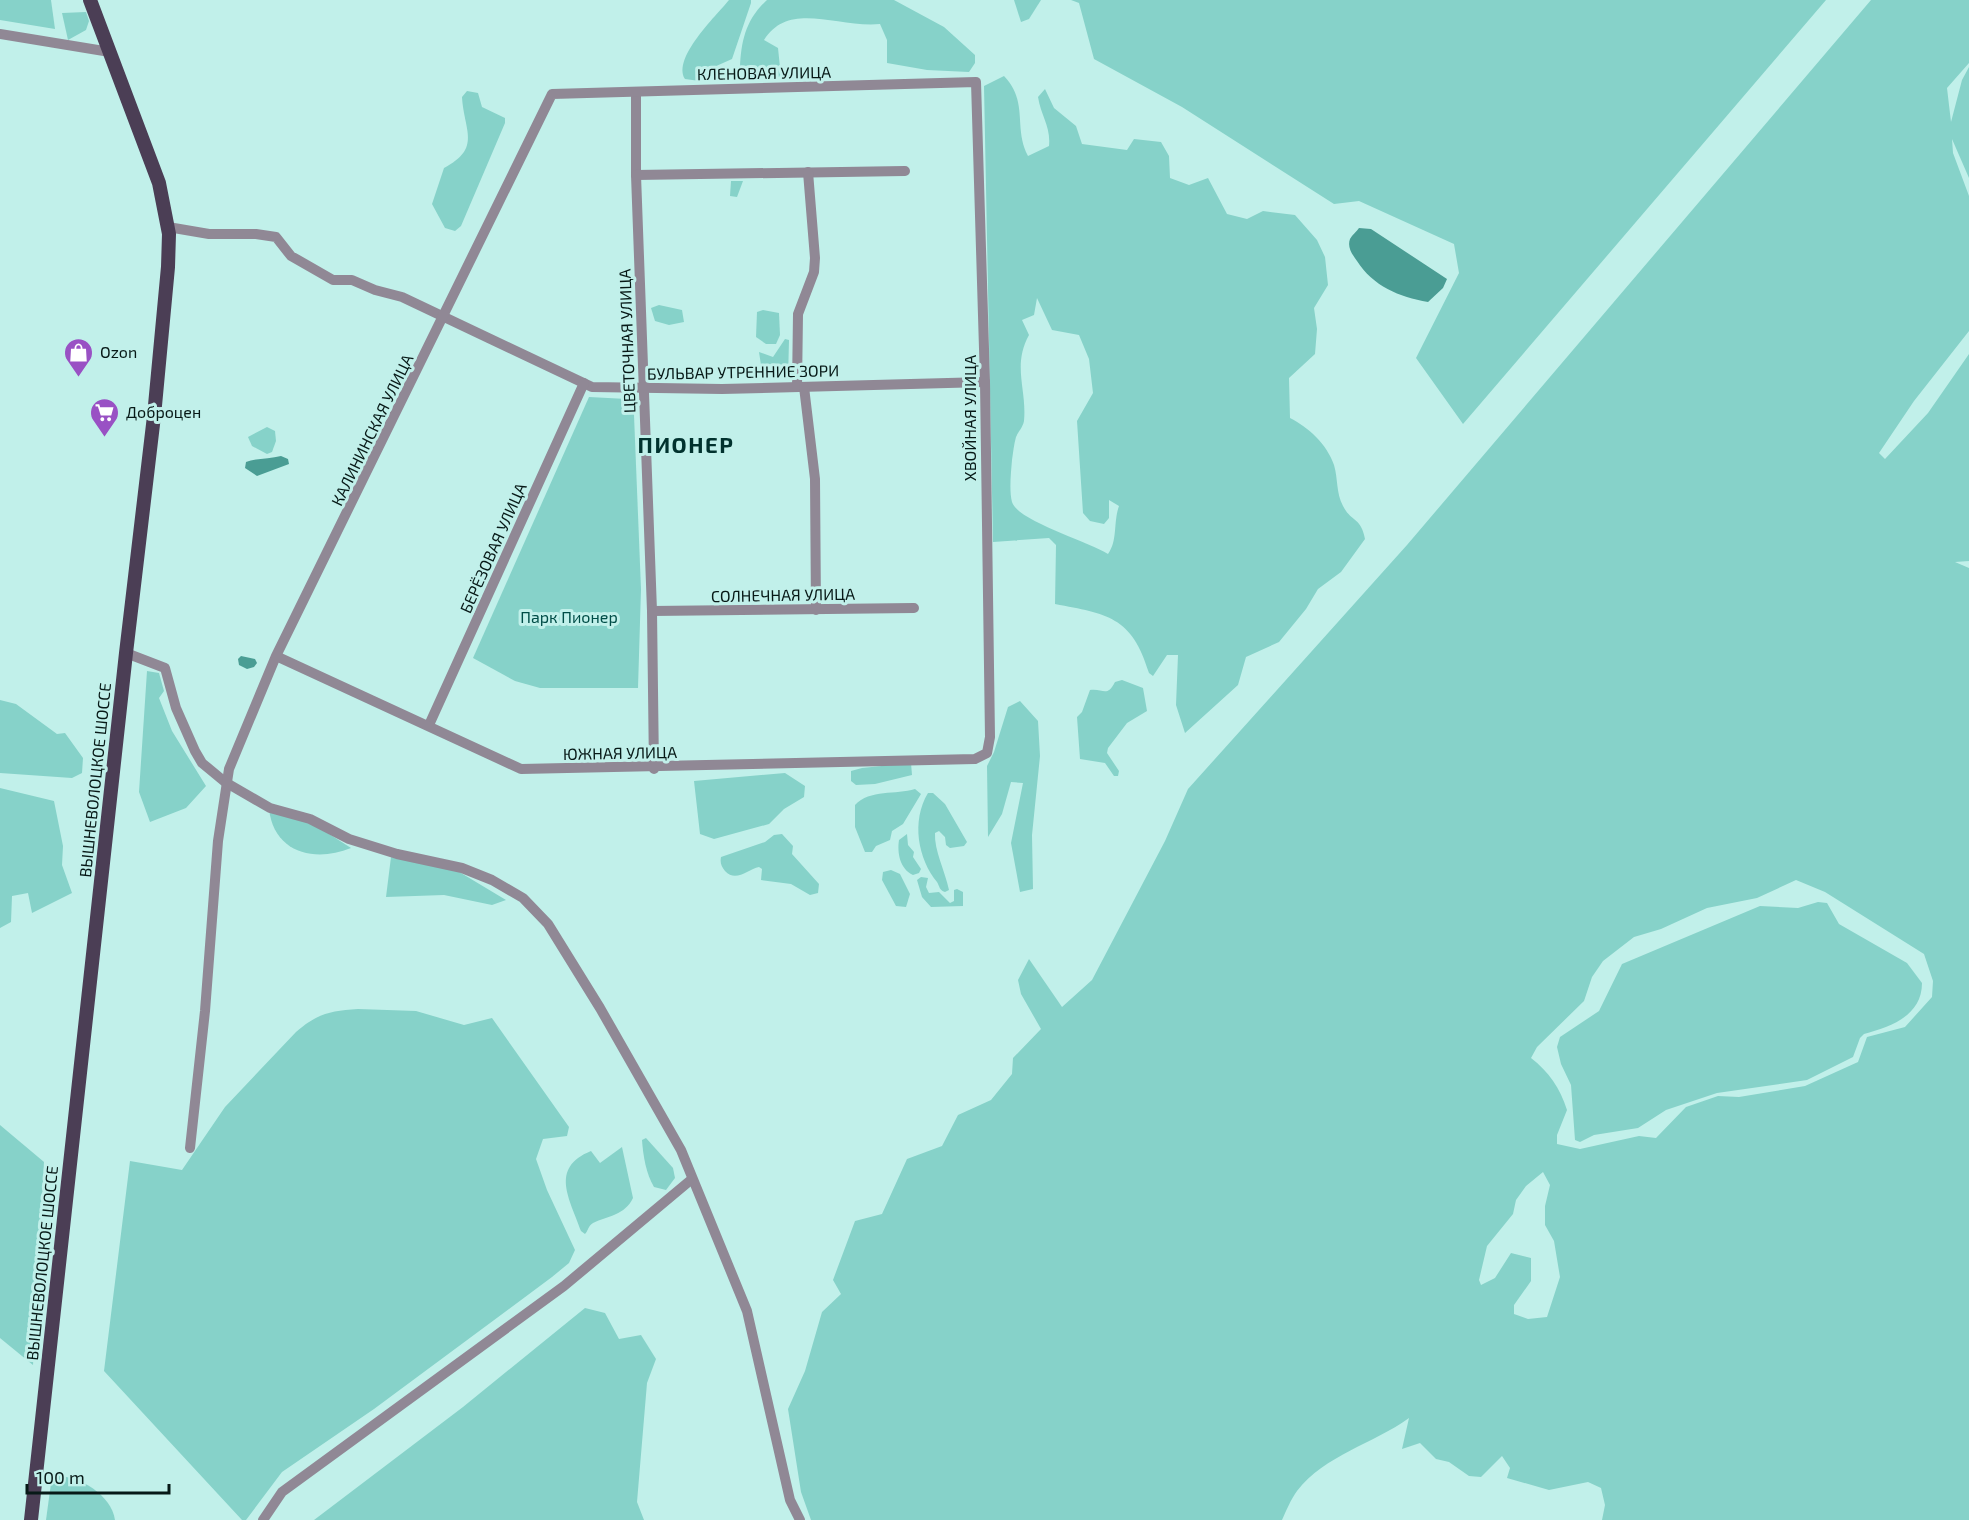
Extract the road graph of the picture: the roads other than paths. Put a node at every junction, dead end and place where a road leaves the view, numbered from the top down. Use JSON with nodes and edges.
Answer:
{"nodes":[{"id":1,"x":90,"y":0,"type":"edge"},
{"id":2,"x":0,"y":34,"type":"edge"},
{"id":3,"x":110,"y":52,"type":"junction"},
{"id":4,"x":976,"y":82,"type":"joint"},
{"id":5,"x":552,"y":93,"type":"joint"},
{"id":6,"x":636,"y":93,"type":"junction"},
{"id":7,"x":905,"y":171,"type":"dead end"},
{"id":8,"x":808,"y":172,"type":"junction"},
{"id":9,"x":636,"y":175,"type":"junction"},
{"id":10,"x":168,"y":227,"type":"junction"},
{"id":11,"x":445,"y":316,"type":"junction"},
{"id":12,"x":985,"y":382,"type":"junction"},
{"id":13,"x":584,"y":383,"type":"junction"},
{"id":14,"x":801,"y":387,"type":"junction"},
{"id":15,"x":644,"y":388,"type":"junction"},
{"id":16,"x":914,"y":608,"type":"dead end"},
{"id":17,"x":816,"y":610,"type":"junction"},
{"id":18,"x":652,"y":611,"type":"junction"},
{"id":19,"x":126,"y":653,"type":"junction"},
{"id":20,"x":276,"y":656,"type":"junction"},
{"id":21,"x":429,"y":725,"type":"junction"},
{"id":22,"x":987,"y":753,"type":"joint"},
{"id":23,"x":654,"y":768,"type":"junction"},
{"id":24,"x":225,"y":782,"type":"junction"},
{"id":25,"x":190,"y":1148,"type":"dead end"},
{"id":26,"x":692,"y":1179,"type":"junction"},
{"id":27,"x":31,"y":1520,"type":"edge"},
{"id":28,"x":263,"y":1520,"type":"edge"},
{"id":29,"x":800,"y":1520,"type":"edge"}],
"edges":[{"from":1,"to":3,"type":"main road","name":"ВЫШНЕВОЛОЦКОЕ ШОССЕ"},
{"from":2,"to":3,"type":"street"},
{"from":3,"to":10,"type":"main road","name":"ВЫШНЕВОЛОЦКОЕ ШОССЕ"},
{"from":4,"to":6,"type":"street","name":"КЛЕНОВАЯ УЛИЦА"},
{"from":4,"to":12,"type":"street","name":"ХВОЙНАЯ УЛИЦА"},
{"from":5,"to":6,"type":"street","name":"КЛЕНОВАЯ УЛИЦА"},
{"from":5,"to":11,"type":"street","name":"КАЛИНИНСКАЯ УЛИЦА"},
{"from":6,"to":9,"type":"street","name":"ЦВЕТОЧНАЯ УЛИЦА"},
{"from":7,"to":8,"type":"street"},
{"from":8,"to":9,"type":"street"},
{"from":8,"to":14,"type":"street"},
{"from":9,"to":15,"type":"street","name":"ЦВЕТОЧНАЯ УЛИЦА"},
{"from":10,"to":11,"type":"street","name":"БУЛЬВАР УТРЕННИЕ ЗОРИ"},
{"from":10,"to":19,"type":"main road","name":"ВЫШНЕВОЛОЦКОЕ ШОССЕ"},
{"from":11,"to":13,"type":"street","name":"БУЛЬВАР УТРЕННИЕ ЗОРИ"},
{"from":11,"to":20,"type":"street","name":"КАЛИНИНСКАЯ УЛИЦА"},
{"from":12,"to":14,"type":"street","name":"БУЛЬВАР УТРЕННИЕ ЗОРИ"},
{"from":12,"to":22,"type":"street","name":"ХВОЙНАЯ УЛИЦА"},
{"from":13,"to":15,"type":"street","name":"БУЛЬВАР УТРЕННИЕ ЗОРИ"},
{"from":13,"to":21,"type":"street","name":"БЕРЁЗОВАЯ УЛИЦА"},
{"from":14,"to":15,"type":"street","name":"БУЛЬВАР УТРЕННИЕ ЗОРИ"},
{"from":14,"to":17,"type":"street"},
{"from":15,"to":18,"type":"street","name":"ЦВЕТОЧНАЯ УЛИЦА"},
{"from":16,"to":17,"type":"street","name":"СОЛНЕЧНАЯ УЛИЦА"},
{"from":17,"to":18,"type":"street","name":"СОЛНЕЧНАЯ УЛИЦА"},
{"from":18,"to":23,"type":"street","name":"ЦВЕТОЧНАЯ УЛИЦА"},
{"from":19,"to":24,"type":"street"},
{"from":19,"to":27,"type":"main road","name":"ВЫШНЕВОЛОЦКОЕ ШОССЕ"},
{"from":20,"to":21,"type":"street","name":"ЮЖНАЯ УЛИЦА"},
{"from":20,"to":24,"type":"street","name":"КАЛИНИНСКАЯ УЛИЦА"},
{"from":21,"to":23,"type":"street","name":"ЮЖНАЯ УЛИЦА"},
{"from":22,"to":23,"type":"street","name":"ЮЖНАЯ УЛИЦА"},
{"from":24,"to":25,"type":"street","name":"КАЛИНИНСКАЯ УЛИЦА"},
{"from":24,"to":26,"type":"street"},
{"from":26,"to":28,"type":"street"},
{"from":26,"to":29,"type":"street"}]}
